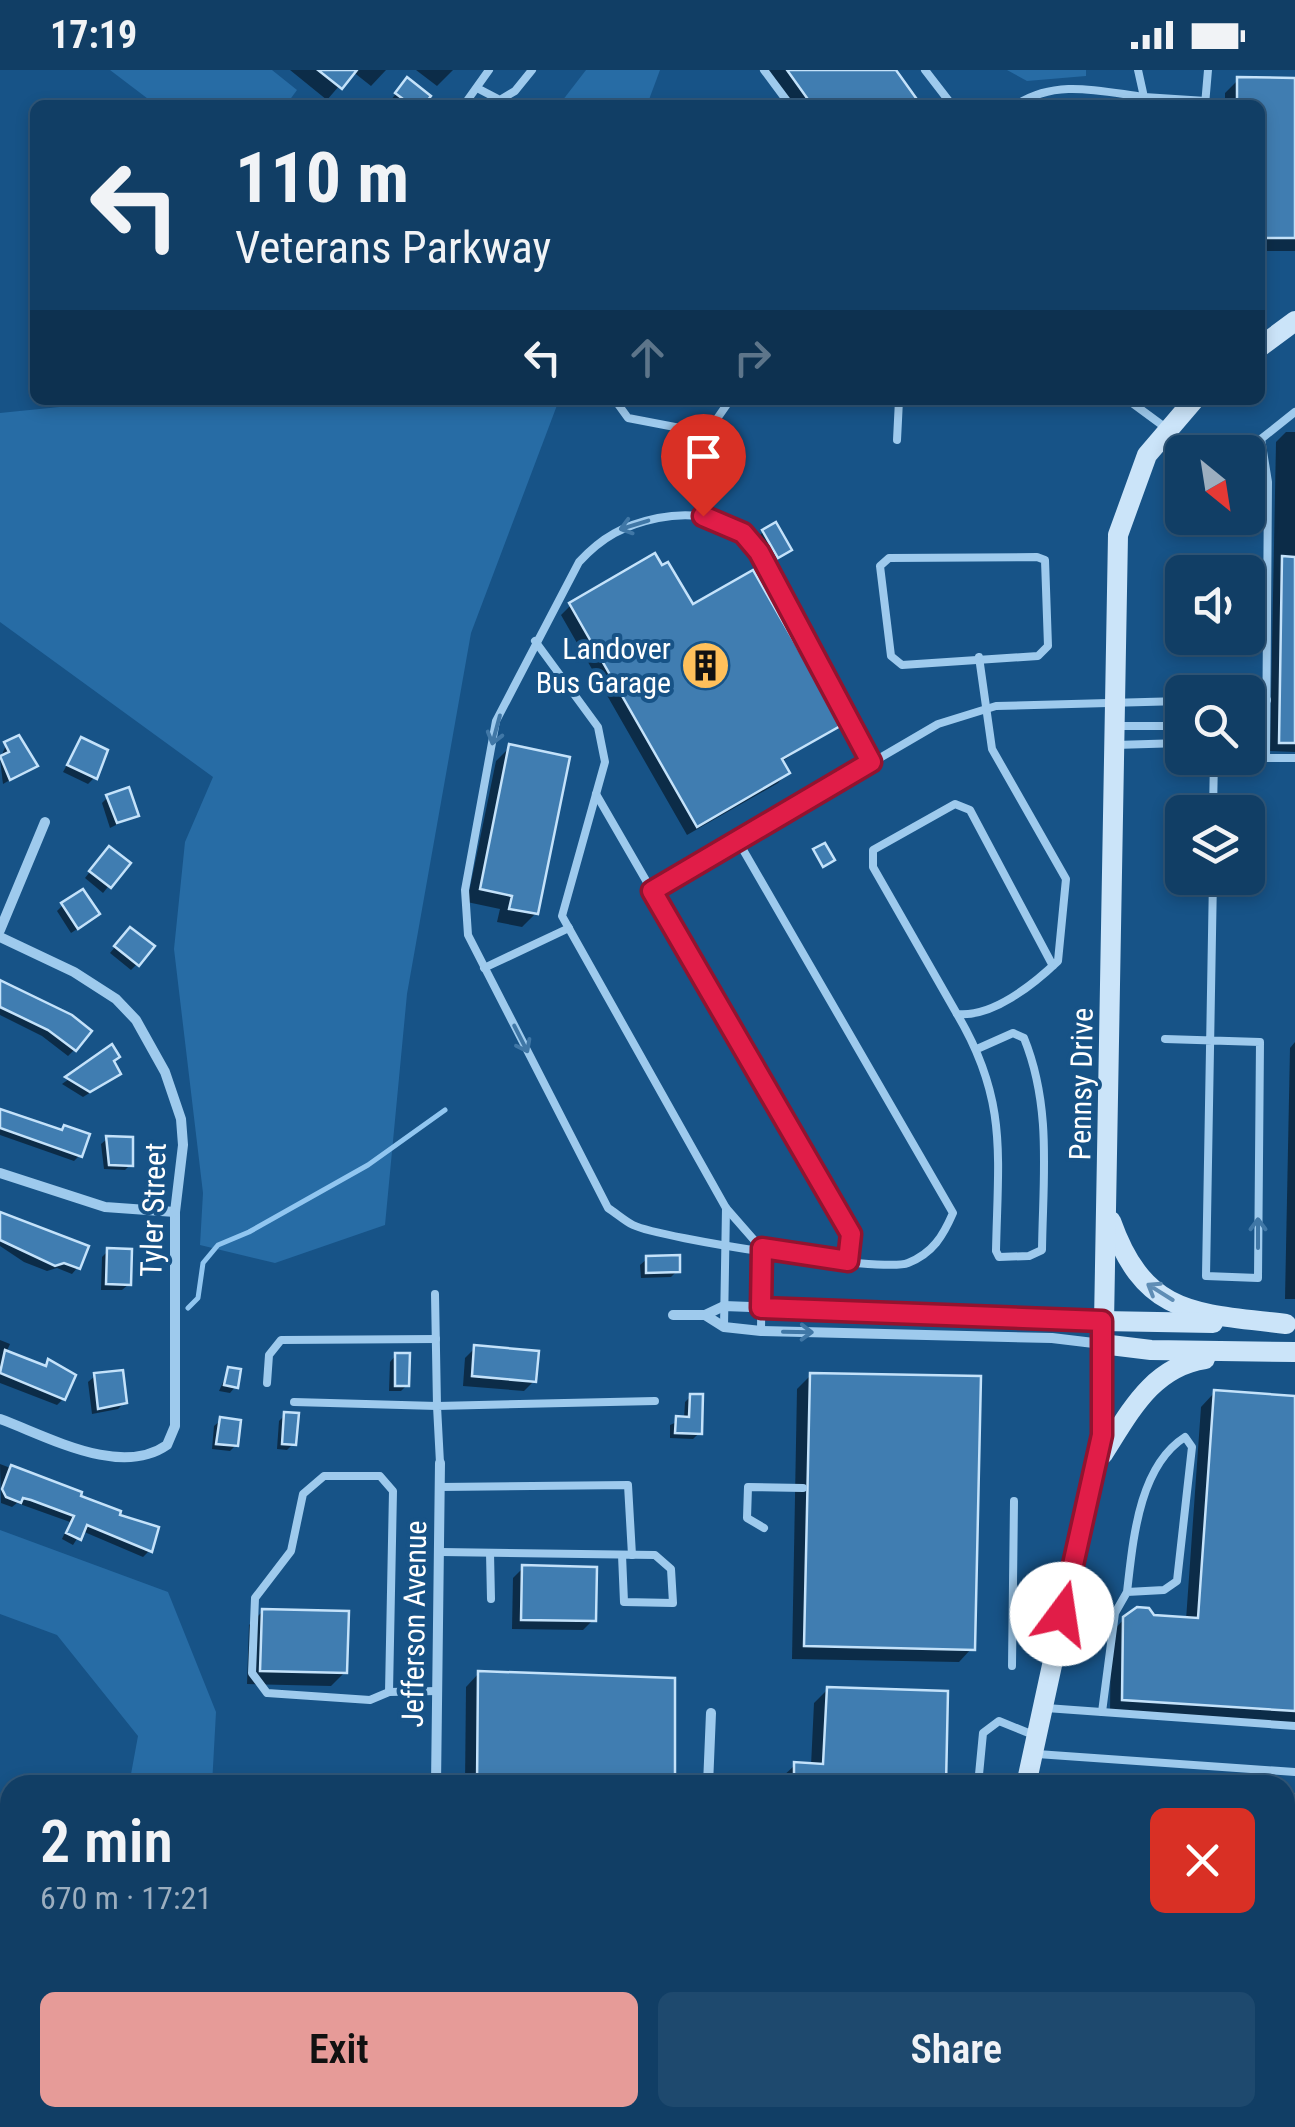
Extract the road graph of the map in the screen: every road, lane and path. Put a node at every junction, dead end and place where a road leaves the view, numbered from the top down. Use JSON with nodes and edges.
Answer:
{"nodes":[{"id":1,"x":490,"y":70,"type":"edge"},
{"id":2,"x":532,"y":70,"type":"edge"},
{"id":3,"x":764,"y":70,"type":"edge"},
{"id":4,"x":926,"y":70,"type":"edge"},
{"id":5,"x":1138,"y":70,"type":"edge"},
{"id":6,"x":1208,"y":70,"type":"edge"},
{"id":7,"x":476,"y":88,"type":"junction"},
{"id":8,"x":1144,"y":97,"type":"junction"},
{"id":9,"x":468,"y":100,"type":"edge"},
{"id":10,"x":786,"y":100,"type":"edge"},
{"id":11,"x":948,"y":100,"type":"edge"},
{"id":12,"x":1025,"y":100,"type":"edge"},
{"id":13,"x":1175,"y":100,"type":"edge"},
{"id":14,"x":1206,"y":100,"type":"edge"},
{"id":15,"x":1295,"y":321,"type":"edge"},
{"id":16,"x":1265,"y":343,"type":"edge"},
{"id":17,"x":619,"y":405,"type":"edge"},
{"id":18,"x":727,"y":405,"type":"edge"},
{"id":19,"x":899,"y":405,"type":"edge"},
{"id":20,"x":1135,"y":405,"type":"edge"},
{"id":21,"x":1189,"y":405,"type":"edge"},
{"id":22,"x":1295,"y":412,"type":"edge"},
{"id":23,"x":1166,"y":428,"type":"junction"},
{"id":24,"x":897,"y":440,"type":"dead end"},
{"id":25,"x":535,"y":641,"type":"junction"},
{"id":26,"x":980,"y":657,"type":"junction"},
{"id":27,"x":1266,"y":700,"type":"joint"},
{"id":28,"x":1165,"y":707,"type":"edge"},
{"id":29,"x":985,"y":708,"type":"junction"},
{"id":30,"x":1115,"y":725,"type":"junction"},
{"id":31,"x":1165,"y":726,"type":"edge"},
{"id":32,"x":1165,"y":738,"type":"edge"},
{"id":33,"x":1295,"y":758,"type":"edge"},
{"id":34,"x":871,"y":762,"type":"junction"},
{"id":35,"x":596,"y":794,"type":"junction"},
{"id":36,"x":45,"y":822,"type":"dead end"},
{"id":37,"x":738,"y":840,"type":"junction"},
{"id":38,"x":652,"y":891,"type":"junction"},
{"id":39,"x":1213,"y":895,"type":"edge"},
{"id":40,"x":569,"y":928,"type":"junction"},
{"id":41,"x":0,"y":933,"type":"edge"},
{"id":42,"x":1053,"y":966,"type":"junction"},
{"id":43,"x":484,"y":968,"type":"junction"},
{"id":44,"x":957,"y":1014,"type":"junction"},
{"id":45,"x":1165,"y":1039,"type":"dead end"},
{"id":46,"x":1211,"y":1040,"type":"junction"},
{"id":47,"x":977,"y":1048,"type":"junction"},
{"id":48,"x":0,"y":1172,"type":"edge"},
{"id":49,"x":726,"y":1208,"type":"junction"},
{"id":50,"x":1107,"y":1210,"type":"junction"},
{"id":51,"x":175,"y":1212,"type":"junction"},
{"id":52,"x":724,"y":1243,"type":"junction"},
{"id":53,"x":762,"y":1248,"type":"junction"},
{"id":54,"x":848,"y":1261,"type":"junction"},
{"id":55,"x":435,"y":1294,"type":"dead end"},
{"id":56,"x":724,"y":1306,"type":"junction"},
{"id":57,"x":761,"y":1308,"type":"junction"},
{"id":58,"x":705,"y":1314,"type":"junction"},
{"id":59,"x":673,"y":1315,"type":"dead end"},
{"id":60,"x":1102,"y":1321,"type":"junction"},
{"id":61,"x":1290,"y":1324,"type":"edge"},
{"id":62,"x":724,"y":1327,"type":"junction"},
{"id":63,"x":761,"y":1331,"type":"junction"},
{"id":64,"x":436,"y":1339,"type":"junction"},
{"id":65,"x":1102,"y":1344,"type":"junction"},
{"id":66,"x":1238,"y":1351,"type":"junction"},
{"id":67,"x":1295,"y":1352,"type":"edge"},
{"id":68,"x":267,"y":1384,"type":"dead end"},
{"id":69,"x":655,"y":1401,"type":"dead end"},
{"id":70,"x":294,"y":1402,"type":"dead end"},
{"id":71,"x":438,"y":1406,"type":"junction"},
{"id":72,"x":0,"y":1418,"type":"edge"},
{"id":73,"x":1099,"y":1460,"type":"junction"},
{"id":74,"x":440,"y":1464,"type":"joint"},
{"id":75,"x":440,"y":1487,"type":"junction"},
{"id":76,"x":803,"y":1488,"type":"dead end"},
{"id":77,"x":1014,"y":1501,"type":"dead end"},
{"id":78,"x":764,"y":1528,"type":"dead end"},
{"id":79,"x":440,"y":1552,"type":"junction"},
{"id":80,"x":490,"y":1553,"type":"junction"},
{"id":81,"x":627,"y":1555,"type":"junction"},
{"id":82,"x":1127,"y":1592,"type":"junction"},
{"id":83,"x":491,"y":1599,"type":"dead end"},
{"id":84,"x":1012,"y":1666,"type":"dead end"},
{"id":85,"x":438,"y":1691,"type":"junction"},
{"id":86,"x":388,"y":1692,"type":"junction"},
{"id":87,"x":1042,"y":1707,"type":"junction"},
{"id":88,"x":1102,"y":1712,"type":"junction"},
{"id":89,"x":711,"y":1713,"type":"dead end"},
{"id":90,"x":1295,"y":1726,"type":"edge"},
{"id":91,"x":1034,"y":1745,"type":"junction"},
{"id":92,"x":1295,"y":1772,"type":"edge"},
{"id":93,"x":436,"y":1775,"type":"edge"},
{"id":94,"x":708,"y":1775,"type":"edge"},
{"id":95,"x":979,"y":1775,"type":"edge"},
{"id":96,"x":1028,"y":1775,"type":"edge"}],
"edges":[{"from":1,"to":7,"type":"lane"},
{"from":2,"to":7,"type":"lane"},
{"from":3,"to":10,"type":"lane"},
{"from":4,"to":11,"type":"lane"},
{"from":5,"to":8,"type":"lane"},
{"from":6,"to":14,"type":"lane"},
{"from":7,"to":9,"type":"lane"},
{"from":8,"to":12,"type":"lane"},
{"from":8,"to":13,"type":"lane"},
{"from":15,"to":16,"type":"main road"},
{"from":17,"to":18,"type":"lane"},
{"from":19,"to":24,"type":"lane"},
{"from":20,"to":23,"type":"lane"},
{"from":21,"to":23,"type":"main road","name":"Pennsy Drive"},
{"from":22,"to":27,"type":"lane"},
{"from":23,"to":30,"type":"main road","name":"Pennsy Drive"},
{"from":34,"to":25,"type":"lane","one_way":true},
{"from":25,"to":35,"type":"lane"},
{"from":25,"to":43,"type":"lane","one_way":true},
{"from":26,"to":26,"type":"lane"},
{"from":26,"to":29,"type":"lane"},
{"from":27,"to":33,"type":"lane"},
{"from":28,"to":30,"type":"lane"},
{"from":29,"to":30,"type":"lane"},
{"from":29,"to":34,"type":"lane"},
{"from":29,"to":42,"type":"lane"},
{"from":30,"to":31,"type":"lane"},
{"from":30,"to":32,"type":"lane"},
{"from":30,"to":50,"type":"main road","name":"Pennsy Drive"},
{"from":34,"to":37,"type":"lane"},
{"from":35,"to":38,"type":"lane"},
{"from":35,"to":40,"type":"lane"},
{"from":36,"to":41,"type":"street"},
{"from":37,"to":38,"type":"lane"},
{"from":37,"to":54,"type":"lane"},
{"from":38,"to":54,"type":"lane"},
{"from":39,"to":46,"type":"lane"},
{"from":40,"to":43,"type":"lane"},
{"from":40,"to":49,"type":"lane"},
{"from":41,"to":51,"type":"street","name":"Tyler Street"},
{"from":42,"to":44,"type":"lane"},
{"from":42,"to":44,"type":"lane"},
{"from":43,"to":52,"type":"lane","one_way":true},
{"from":44,"to":47,"type":"lane"},
{"from":45,"to":46,"type":"lane"},
{"from":46,"to":46,"type":"lane","one_way":true},
{"from":47,"to":47,"type":"lane"},
{"from":48,"to":51,"type":"street"},
{"from":49,"to":52,"type":"lane"},
{"from":49,"to":53,"type":"lane"},
{"from":50,"to":60,"type":"main road","name":"Pennsy Drive"},
{"from":61,"to":50,"type":"main road","one_way":true},
{"from":51,"to":72,"type":"street","name":"Tyler Street"},
{"from":52,"to":53,"type":"lane"},
{"from":52,"to":56,"type":"lane"},
{"from":53,"to":54,"type":"lane"},
{"from":53,"to":57,"type":"lane"},
{"from":55,"to":64,"type":"lane"},
{"from":56,"to":57,"type":"street"},
{"from":56,"to":58,"type":"street"},
{"from":56,"to":62,"type":"lane"},
{"from":57,"to":60,"type":"street"},
{"from":57,"to":63,"type":"lane"},
{"from":58,"to":59,"type":"street"},
{"from":58,"to":62,"type":"street"},
{"from":60,"to":61,"type":"main road"},
{"from":60,"to":65,"type":"main road","name":"Pennsy Drive"},
{"from":62,"to":63,"type":"street"},
{"from":63,"to":65,"type":"street","one_way":true},
{"from":64,"to":68,"type":"lane"},
{"from":64,"to":71,"type":"lane"},
{"from":65,"to":66,"type":"main road"},
{"from":65,"to":73,"type":"main road","name":"Pennsy Drive"},
{"from":66,"to":67,"type":"main road"},
{"from":66,"to":73,"type":"main road"},
{"from":69,"to":71,"type":"lane"},
{"from":70,"to":71,"type":"lane"},
{"from":71,"to":74,"type":"lane"},
{"from":73,"to":87,"type":"main road","name":"Pennsy Drive"},
{"from":74,"to":75,"type":"street","name":"Jefferson Avenue"},
{"from":75,"to":79,"type":"street","name":"Jefferson Avenue"},
{"from":75,"to":81,"type":"lane"},
{"from":76,"to":78,"type":"lane"},
{"from":77,"to":84,"type":"lane"},
{"from":79,"to":80,"type":"lane"},
{"from":79,"to":85,"type":"street","name":"Jefferson Avenue"},
{"from":80,"to":81,"type":"lane"},
{"from":80,"to":83,"type":"lane"},
{"from":81,"to":81,"type":"lane"},
{"from":82,"to":82,"type":"lane"},
{"from":82,"to":88,"type":"lane"},
{"from":85,"to":86,"type":"lane"},
{"from":85,"to":93,"type":"street","name":"Jefferson Avenue"},
{"from":86,"to":86,"type":"lane"},
{"from":87,"to":88,"type":"lane"},
{"from":87,"to":91,"type":"main road","name":"Pennsy Drive"},
{"from":88,"to":90,"type":"lane"},
{"from":89,"to":94,"type":"street"},
{"from":91,"to":92,"type":"lane"},
{"from":91,"to":95,"type":"lane"},
{"from":91,"to":96,"type":"main road","name":"Pennsy Drive"}]}
